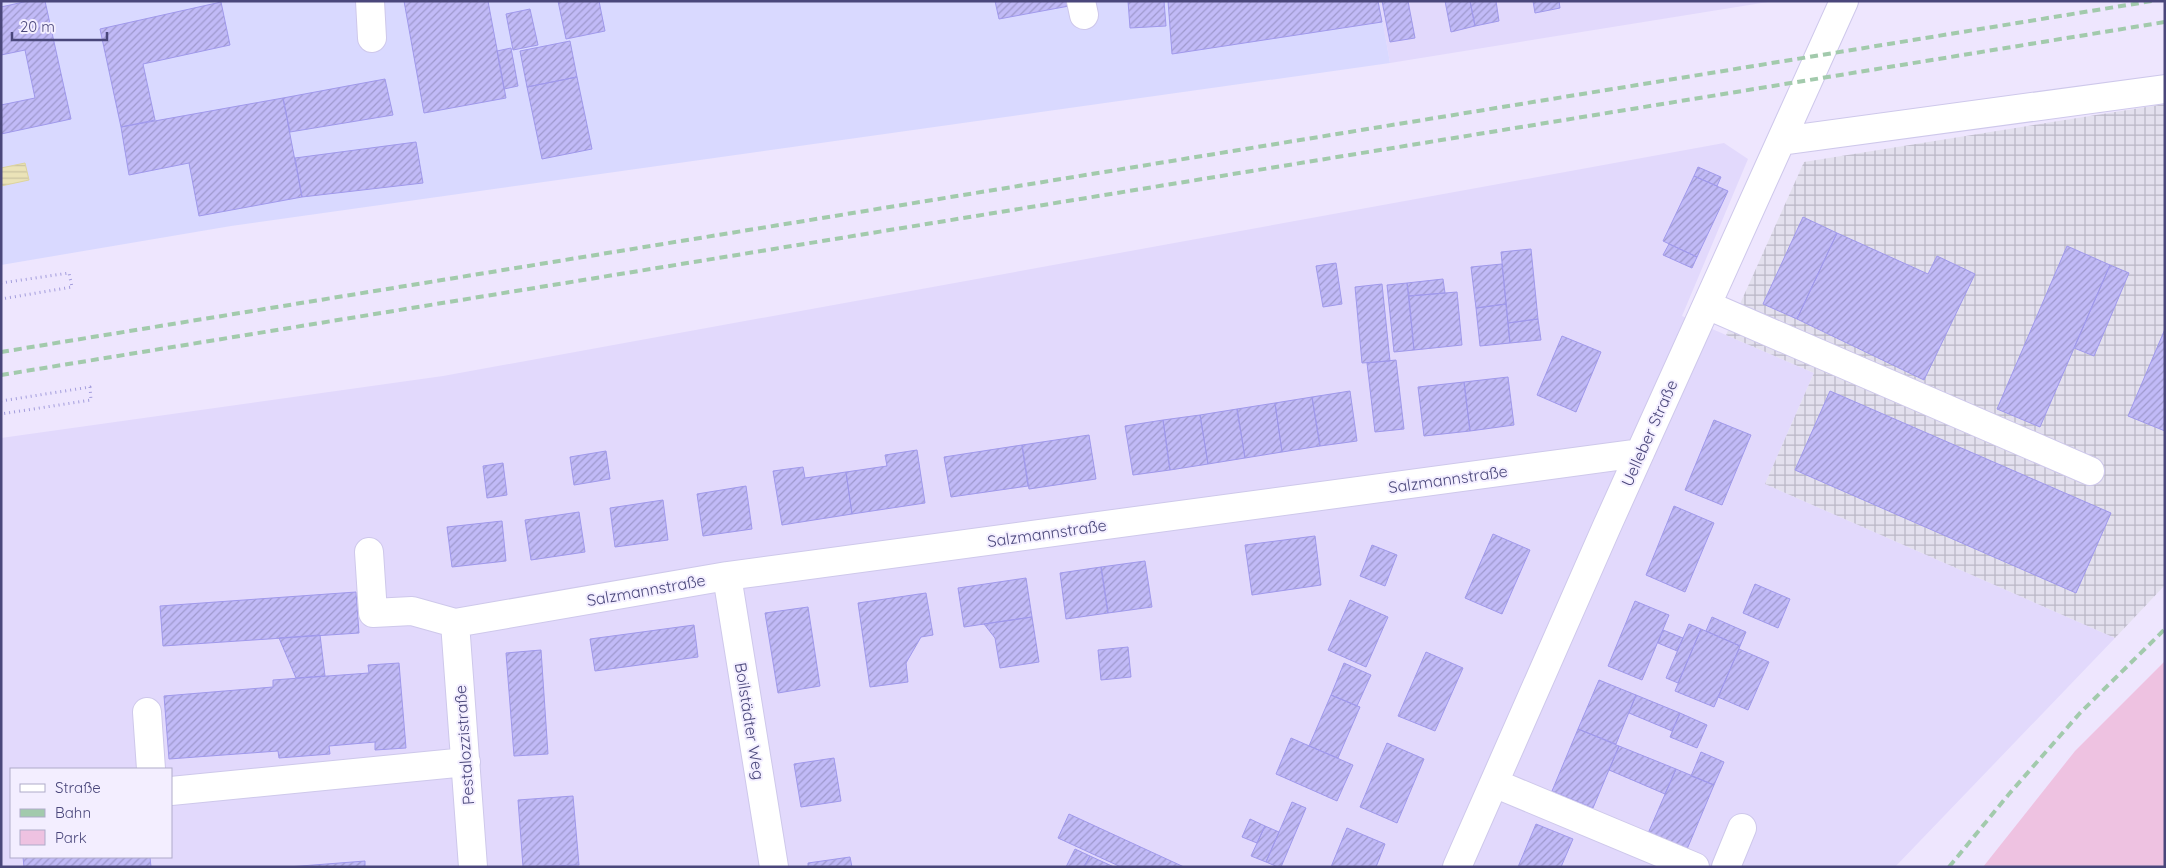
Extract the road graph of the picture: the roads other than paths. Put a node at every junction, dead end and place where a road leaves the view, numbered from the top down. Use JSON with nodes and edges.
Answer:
{"nodes":[{"id":1,"x":370,"y":1,"type":"edge"},
{"id":2,"x":1844,"y":1,"type":"edge"},
{"id":3,"x":372,"y":38,"type":"dead end"},
{"id":4,"x":2165,"y":89,"type":"edge"},
{"id":5,"x":1781,"y":141,"type":"junction"},
{"id":6,"x":1707,"y":305,"type":"junction"},
{"id":7,"x":1640,"y":453,"type":"junction"},
{"id":8,"x":2090,"y":471,"type":"dead end"},
{"id":9,"x":370,"y":552,"type":"dead end"},
{"id":10,"x":727,"y":576,"type":"junction"},
{"id":11,"x":455,"y":623,"type":"junction"},
{"id":12,"x":146,"y":712,"type":"dead end"},
{"id":13,"x":466,"y":762,"type":"junction"},
{"id":14,"x":151,"y":768,"type":"edge"},
{"id":15,"x":1494,"y":783,"type":"junction"},
{"id":16,"x":172,"y":791,"type":"edge"},
{"id":17,"x":1742,"y":828,"type":"dead end"},
{"id":18,"x":473,"y":867,"type":"edge"},
{"id":19,"x":774,"y":867,"type":"edge"},
{"id":20,"x":1457,"y":867,"type":"edge"},
{"id":21,"x":1695,"y":867,"type":"edge"},
{"id":22,"x":1726,"y":867,"type":"edge"}],
"edges":[{"from":1,"to":3,"type":"street"},
{"from":2,"to":5,"type":"street","name":"Uelleber Straße"},
{"from":4,"to":5,"type":"street"},
{"from":5,"to":6,"type":"street","name":"Uelleber Straße"},
{"from":6,"to":7,"type":"street","name":"Uelleber Straße"},
{"from":6,"to":8,"type":"street"},
{"from":7,"to":10,"type":"street","name":"Salzmannstraße"},
{"from":7,"to":15,"type":"street","name":"Uelleber Straße"},
{"from":9,"to":11,"type":"street"},
{"from":10,"to":11,"type":"street","name":"Salzmannstraße"},
{"from":10,"to":19,"type":"street","name":"Boilstädter Weg"},
{"from":11,"to":13,"type":"street","name":"Pestalozzistraße"},
{"from":12,"to":14,"type":"street"},
{"from":13,"to":16,"type":"street"},
{"from":13,"to":18,"type":"street","name":"Pestalozzistraße"},
{"from":15,"to":20,"type":"street","name":"Uelleber Straße"},
{"from":15,"to":21,"type":"street"},
{"from":17,"to":22,"type":"street"}]}
